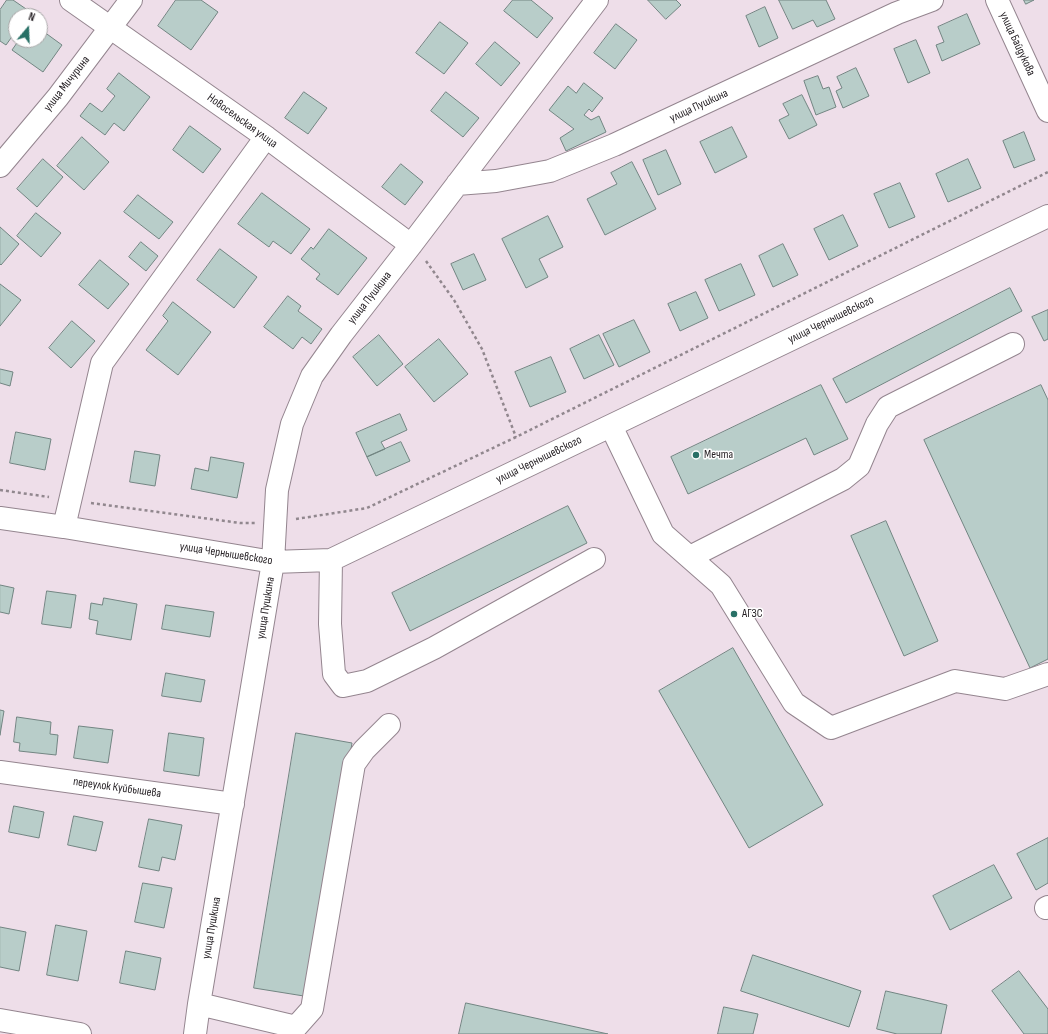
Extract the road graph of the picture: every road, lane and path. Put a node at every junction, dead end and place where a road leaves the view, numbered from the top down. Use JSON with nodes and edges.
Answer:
{"nodes":[{"id":1,"x":71,"y":0,"type":"edge"},
{"id":2,"x":131,"y":0,"type":"edge"},
{"id":3,"x":597,"y":0,"type":"edge"},
{"id":4,"x":932,"y":0,"type":"edge"},
{"id":5,"x":997,"y":0,"type":"edge"},
{"id":6,"x":110,"y":28,"type":"junction"},
{"id":7,"x":1048,"y":111,"type":"edge"},
{"id":8,"x":266,"y":137,"type":"junction"},
{"id":9,"x":0,"y":166,"type":"edge"},
{"id":10,"x":1048,"y":172,"type":"edge"},
{"id":11,"x":457,"y":184,"type":"junction"},
{"id":12,"x":1047,"y":219,"type":"edge"},
{"id":13,"x":411,"y":245,"type":"junction"},
{"id":14,"x":1013,"y":344,"type":"dead end"},
{"id":15,"x":611,"y":426,"type":"junction"},
{"id":16,"x":0,"y":518,"type":"edge"},
{"id":17,"x":64,"y":527,"type":"junction"},
{"id":18,"x":690,"y":557,"type":"junction"},
{"id":19,"x":594,"y":559,"type":"dead end"},
{"id":20,"x":331,"y":560,"type":"junction"},
{"id":21,"x":273,"y":562,"type":"junction"},
{"id":22,"x":1048,"y":674,"type":"edge"},
{"id":23,"x":389,"y":725,"type":"dead end"},
{"id":24,"x":0,"y":772,"type":"edge"},
{"id":25,"x":233,"y":804,"type":"junction"},
{"id":26,"x":199,"y":1004,"type":"junction"},
{"id":27,"x":0,"y":1020,"type":"edge"},
{"id":28,"x":80,"y":1034,"type":"edge"},
{"id":29,"x":195,"y":1034,"type":"edge"}],
"edges":[{"from":1,"to":6,"type":"street","name":"Новосельская улица"},
{"from":2,"to":6,"type":"street","name":"улица Мичурина"},
{"from":3,"to":11,"type":"street","name":"улица Пушкина"},
{"from":4,"to":11,"type":"street","name":"улица Пушкина"},
{"from":5,"to":7,"type":"street","name":"улица Байдукова"},
{"from":6,"to":8,"type":"street","name":"Новосельская улица"},
{"from":6,"to":9,"type":"street","name":"улица Мичурина"},
{"from":8,"to":13,"type":"street","name":"Новосельская улица"},
{"from":8,"to":17,"type":"street"},
{"from":10,"to":13,"type":"path"},
{"from":11,"to":13,"type":"street","name":"улица Пушкина"},
{"from":12,"to":15,"type":"street","name":"улица Чернышевского"},
{"from":13,"to":21,"type":"street","name":"улица Пушкина"},
{"from":14,"to":18,"type":"street"},
{"from":15,"to":18,"type":"street"},
{"from":15,"to":20,"type":"street","name":"улица Чернышевского"},
{"from":16,"to":17,"type":"street","name":"улица Чернышевского"},
{"from":17,"to":21,"type":"street","name":"улица Чернышевского"},
{"from":18,"to":22,"type":"street"},
{"from":19,"to":20,"type":"street"},
{"from":20,"to":21,"type":"street","name":"улица Чернышевского"},
{"from":21,"to":25,"type":"street","name":"улица Пушкина"},
{"from":23,"to":26,"type":"street"},
{"from":24,"to":25,"type":"street","name":"переулок Куйбышева"},
{"from":25,"to":26,"type":"street","name":"улица Пушкина"},
{"from":26,"to":29,"type":"street","name":"улица Пушкина"},
{"from":27,"to":28,"type":"street"}]}
